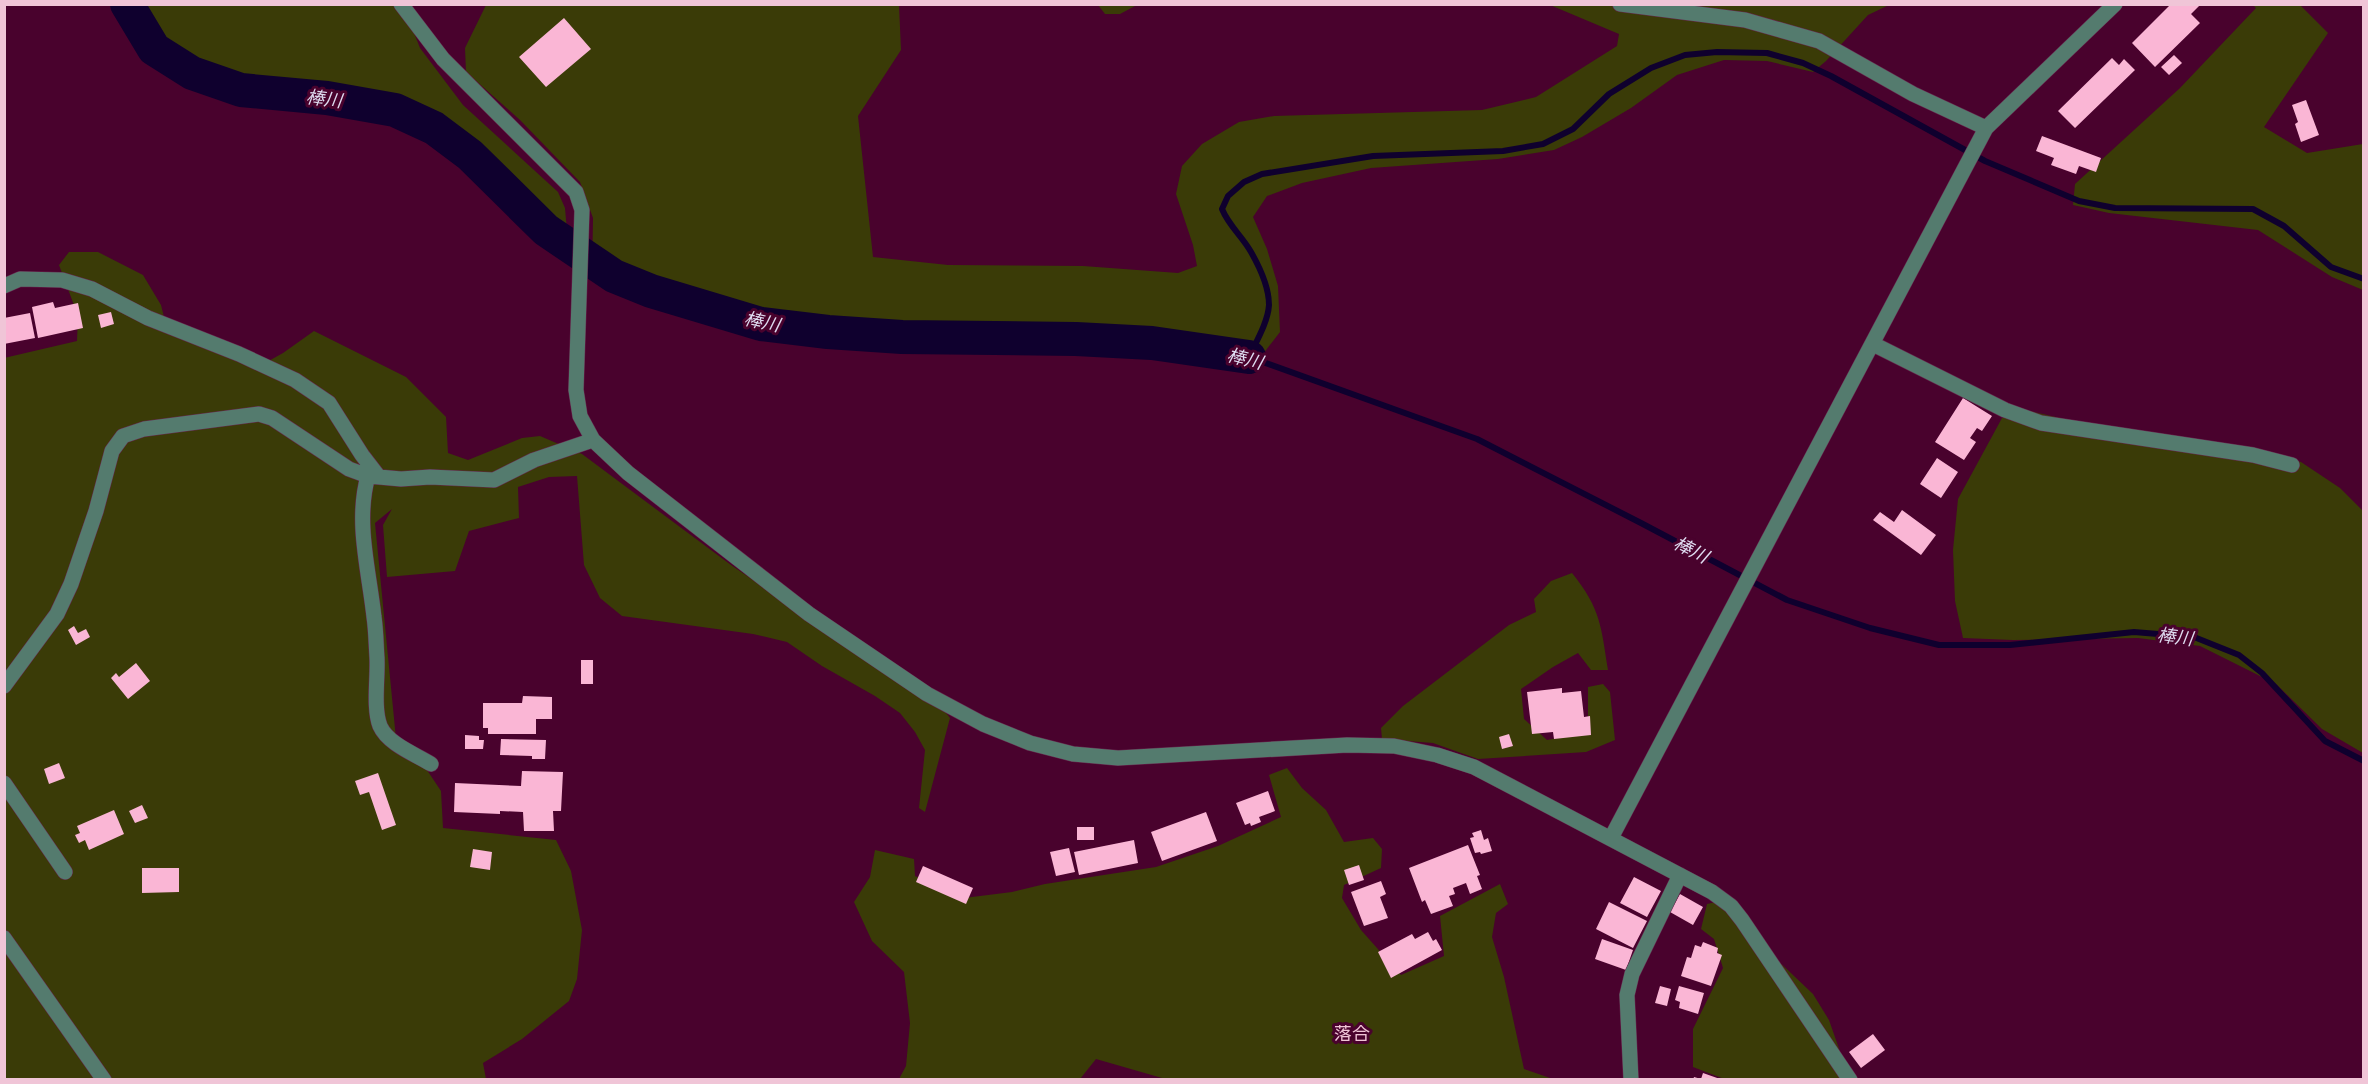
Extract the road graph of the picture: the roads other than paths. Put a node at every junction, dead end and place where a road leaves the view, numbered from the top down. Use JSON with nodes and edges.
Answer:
{"nodes":[{"id":1,"x":401,"y":4,"type":"edge"},
{"id":2,"x":1620,"y":4,"type":"edge"},
{"id":3,"x":2115,"y":4,"type":"edge"},
{"id":4,"x":1986,"y":128,"type":"junction"},
{"id":5,"x":4,"y":286,"type":"edge"},
{"id":6,"x":1873,"y":344,"type":"junction"},
{"id":7,"x":593,"y":440,"type":"junction"},
{"id":8,"x":2292,"y":465,"type":"dead end"},
{"id":9,"x":374,"y":476,"type":"junction"},
{"id":10,"x":7,"y":682,"type":"edge"},
{"id":11,"x":431,"y":764,"type":"dead end"},
{"id":12,"x":4,"y":783,"type":"edge"},
{"id":13,"x":1611,"y":838,"type":"junction"},
{"id":14,"x":65,"y":873,"type":"dead end"},
{"id":15,"x":1680,"y":875,"type":"junction"},
{"id":16,"x":4,"y":938,"type":"edge"},
{"id":17,"x":1843,"y":1077,"type":"edge"},
{"id":18,"x":104,"y":1080,"type":"edge"},
{"id":19,"x":1630,"y":1080,"type":"edge"}],
"edges":[{"from":1,"to":7,"type":"street"},
{"from":2,"to":4,"type":"street"},
{"from":3,"to":4,"type":"street"},
{"from":4,"to":6,"type":"street"},
{"from":5,"to":9,"type":"street"},
{"from":6,"to":8,"type":"street"},
{"from":6,"to":13,"type":"street"},
{"from":7,"to":9,"type":"street"},
{"from":7,"to":13,"type":"street"},
{"from":9,"to":10,"type":"street"},
{"from":9,"to":11,"type":"street"},
{"from":12,"to":14,"type":"street"},
{"from":13,"to":15,"type":"street"},
{"from":15,"to":17,"type":"street"},
{"from":15,"to":19,"type":"street"},
{"from":16,"to":18,"type":"street"}]}
